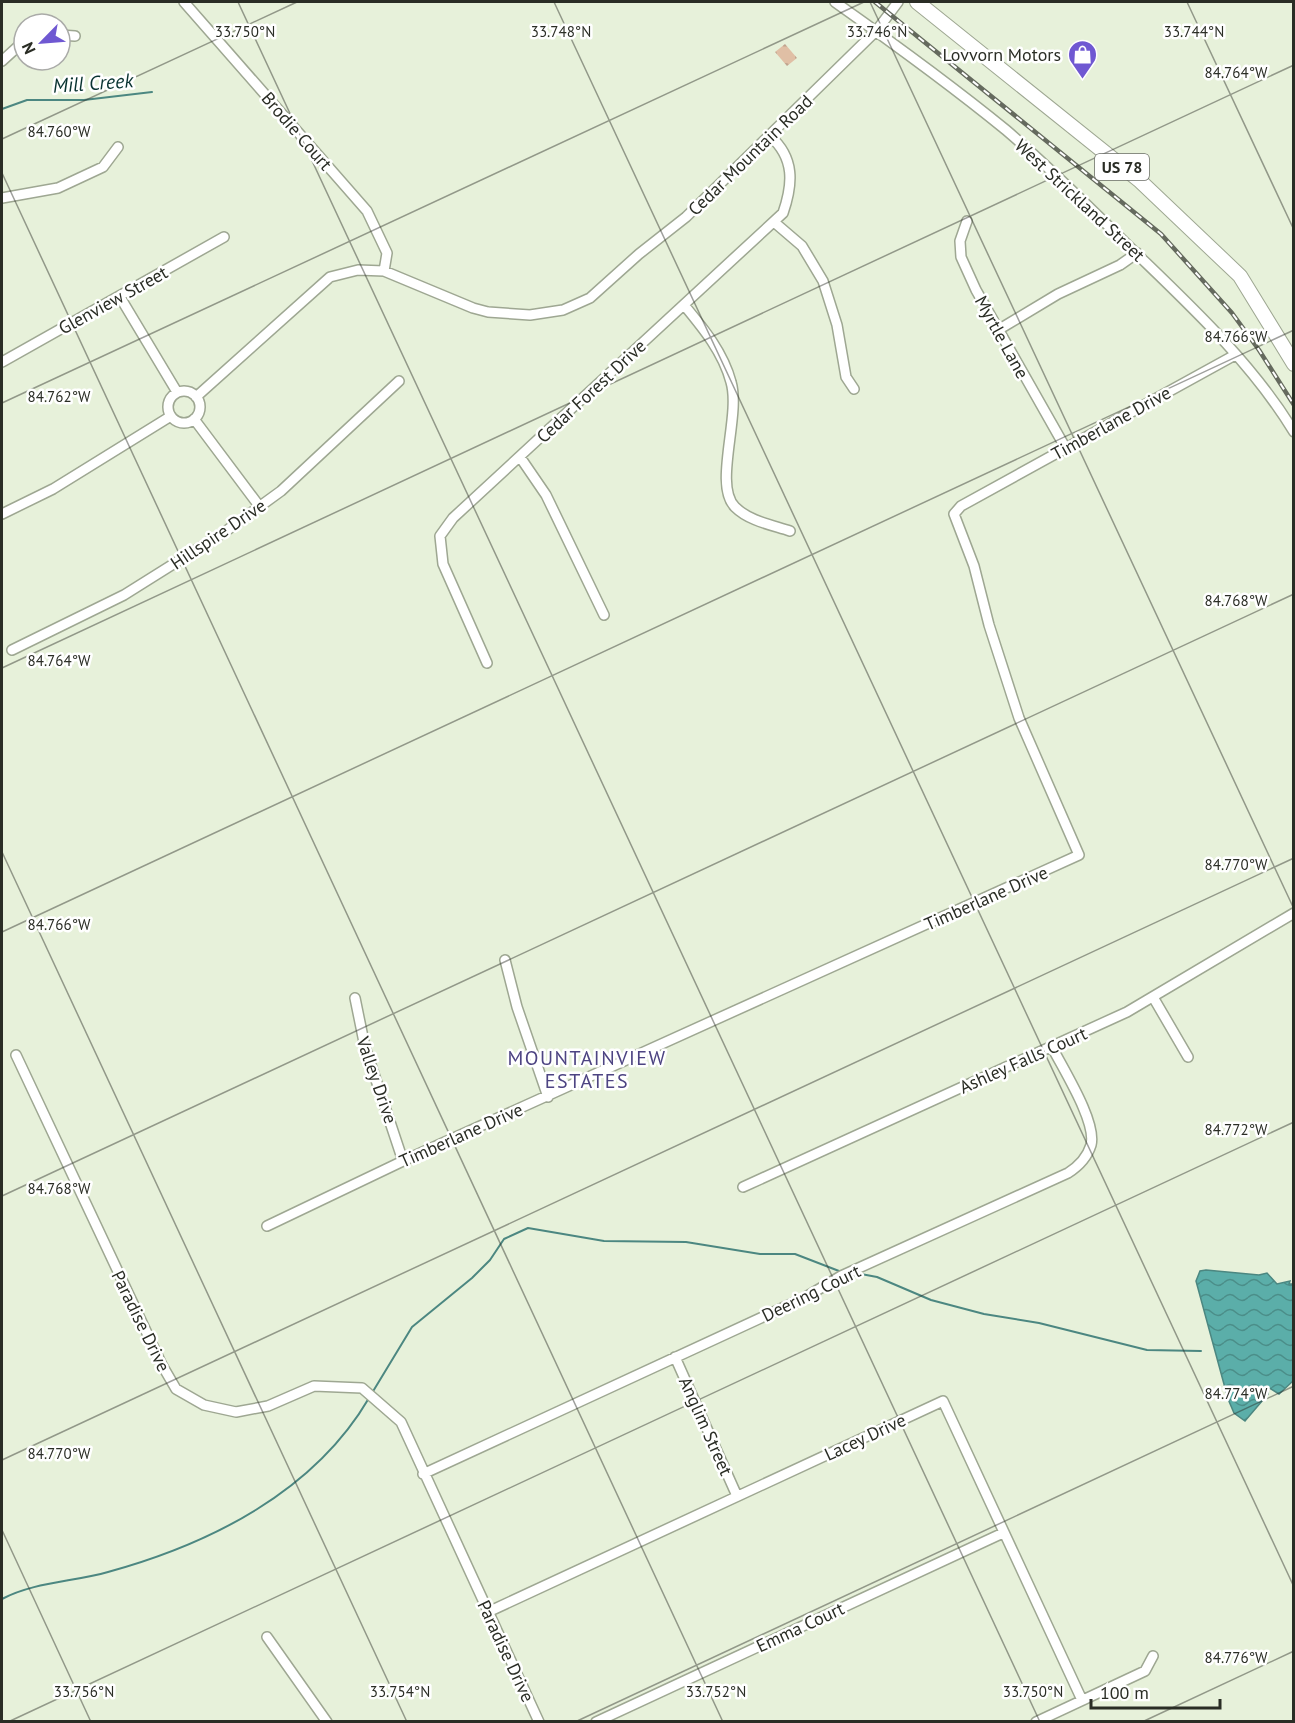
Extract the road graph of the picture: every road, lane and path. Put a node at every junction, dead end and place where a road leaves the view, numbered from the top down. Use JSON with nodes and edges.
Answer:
{"nodes":[{"id":1,"x":184,"y":2,"type":"edge"},
{"id":2,"x":835,"y":2,"type":"edge"},
{"id":3,"x":898,"y":2,"type":"edge"},
{"id":4,"x":917,"y":2,"type":"edge"},
{"id":5,"x":877,"y":30,"type":"junction"},
{"id":6,"x":72,"y":36,"type":"edge"},
{"id":7,"x":75,"y":36,"type":"dead end"},
{"id":8,"x":770,"y":136,"type":"junction"},
{"id":9,"x":118,"y":147,"type":"dead end"},
{"id":10,"x":2,"y":198,"type":"edge"},
{"id":11,"x":967,"y":221,"type":"dead end"},
{"id":12,"x":774,"y":222,"type":"junction"},
{"id":13,"x":224,"y":237,"type":"dead end"},
{"id":14,"x":1137,"y":253,"type":"junction"},
{"id":15,"x":384,"y":270,"type":"junction"},
{"id":16,"x":120,"y":297,"type":"junction"},
{"id":17,"x":684,"y":305,"type":"junction"},
{"id":18,"x":998,"y":330,"type":"junction"},
{"id":19,"x":1235,"y":355,"type":"junction"},
{"id":20,"x":2,"y":362,"type":"edge"},
{"id":21,"x":1293,"y":364,"type":"edge"},
{"id":22,"x":399,"y":381,"type":"dead end"},
{"id":23,"x":854,"y":389,"type":"dead end"},
{"id":24,"x":177,"y":392,"type":"junction"},
{"id":25,"x":196,"y":397,"type":"junction"},
{"id":26,"x":171,"y":416,"type":"junction"},
{"id":27,"x":194,"y":419,"type":"junction"},
{"id":28,"x":1293,"y":432,"type":"edge"},
{"id":29,"x":1065,"y":447,"type":"junction"},
{"id":30,"x":520,"y":457,"type":"junction"},
{"id":31,"x":260,"y":507,"type":"junction"},
{"id":32,"x":2,"y":514,"type":"edge"},
{"id":33,"x":790,"y":531,"type":"dead end"},
{"id":34,"x":604,"y":615,"type":"dead end"},
{"id":35,"x":12,"y":650,"type":"dead end"},
{"id":36,"x":487,"y":663,"type":"dead end"},
{"id":37,"x":1293,"y":914,"type":"edge"},
{"id":38,"x":505,"y":960,"type":"dead end"},
{"id":39,"x":355,"y":998,"type":"dead end"},
{"id":40,"x":1153,"y":998,"type":"junction"},
{"id":41,"x":1052,"y":1047,"type":"junction"},
{"id":42,"x":16,"y":1055,"type":"dead end"},
{"id":43,"x":1188,"y":1057,"type":"dead end"},
{"id":44,"x":548,"y":1096,"type":"junction"},
{"id":45,"x":404,"y":1161,"type":"junction"},
{"id":46,"x":743,"y":1188,"type":"dead end"},
{"id":47,"x":267,"y":1226,"type":"dead end"},
{"id":48,"x":675,"y":1357,"type":"junction"},
{"id":49,"x":423,"y":1474,"type":"junction"},
{"id":50,"x":737,"y":1496,"type":"junction"},
{"id":51,"x":1003,"y":1533,"type":"junction"},
{"id":52,"x":488,"y":1611,"type":"junction"},
{"id":53,"x":267,"y":1637,"type":"dead end"},
{"id":54,"x":1153,"y":1656,"type":"dead end"},
{"id":55,"x":1082,"y":1700,"type":"junction"},
{"id":56,"x":327,"y":1722,"type":"edge"},
{"id":57,"x":539,"y":1722,"type":"edge"},
{"id":58,"x":596,"y":1722,"type":"edge"},
{"id":59,"x":1036,"y":1722,"type":"edge"}],
"edges":[{"from":1,"to":15,"type":"street","name":"Brodie Court"},
{"from":2,"to":5,"type":"street","name":"West Strickland Street"},
{"from":3,"to":5,"type":"street","name":"Cedar Mountain Road"},
{"from":4,"to":21,"type":"main road","number":"US 78"},
{"from":5,"to":8,"type":"street","name":"Cedar Mountain Road"},
{"from":5,"to":14,"type":"street","name":"West Strickland Street"},
{"from":6,"to":7,"type":"street"},
{"from":8,"to":12,"type":"street","name":"Cedar Forest Drive"},
{"from":8,"to":15,"type":"street","name":"Cedar Mountain Road"},
{"from":9,"to":10,"type":"street"},
{"from":11,"to":18,"type":"street","name":"Myrtle Lane"},
{"from":12,"to":17,"type":"street","name":"Cedar Forest Drive"},
{"from":12,"to":23,"type":"street"},
{"from":13,"to":16,"type":"street","name":"Glenview Street"},
{"from":14,"to":18,"type":"street"},
{"from":14,"to":19,"type":"street","name":"West Strickland Street"},
{"from":15,"to":25,"type":"street"},
{"from":16,"to":20,"type":"street","name":"Glenview Street"},
{"from":16,"to":24,"type":"street"},
{"from":17,"to":30,"type":"street","name":"Cedar Forest Drive"},
{"from":17,"to":33,"type":"street"},
{"from":18,"to":29,"type":"street","name":"Myrtle Lane"},
{"from":19,"to":28,"type":"street","name":"West Strickland Street"},
{"from":19,"to":29,"type":"street","name":"Timberlane Drive"},
{"from":22,"to":31,"type":"street","name":"Hillspire Drive"},
{"from":24,"to":25,"type":"street"},
{"from":24,"to":26,"type":"street"},
{"from":25,"to":27,"type":"street"},
{"from":26,"to":27,"type":"street"},
{"from":26,"to":32,"type":"street"},
{"from":27,"to":31,"type":"street"},
{"from":29,"to":44,"type":"street","name":"Timberlane Drive"},
{"from":30,"to":34,"type":"street"},
{"from":30,"to":36,"type":"street","name":"Cedar Forest Drive"},
{"from":31,"to":35,"type":"street","name":"Hillspire Drive"},
{"from":37,"to":40,"type":"street","name":"Ashley Falls Court"},
{"from":38,"to":44,"type":"street"},
{"from":39,"to":45,"type":"street","name":"Valley Drive"},
{"from":40,"to":41,"type":"street","name":"Ashley Falls Court"},
{"from":40,"to":43,"type":"street"},
{"from":41,"to":46,"type":"street","name":"Ashley Falls Court"},
{"from":41,"to":48,"type":"street","name":"Deering Court"},
{"from":42,"to":49,"type":"street","name":"Paradise Drive"},
{"from":44,"to":45,"type":"street","name":"Timberlane Drive"},
{"from":45,"to":47,"type":"street","name":"Timberlane Drive"},
{"from":48,"to":49,"type":"street","name":"Deering Court"},
{"from":48,"to":50,"type":"street","name":"Anglim Street"},
{"from":49,"to":52,"type":"street","name":"Paradise Drive"},
{"from":50,"to":51,"type":"street","name":"Lacey Drive"},
{"from":50,"to":52,"type":"street","name":"Lacey Drive"},
{"from":51,"to":55,"type":"street","name":"Lacey Drive"},
{"from":51,"to":58,"type":"street","name":"Emma Court"},
{"from":52,"to":57,"type":"street","name":"Paradise Drive"},
{"from":53,"to":56,"type":"street"},
{"from":54,"to":55,"type":"street"},
{"from":55,"to":59,"type":"street"}]}
